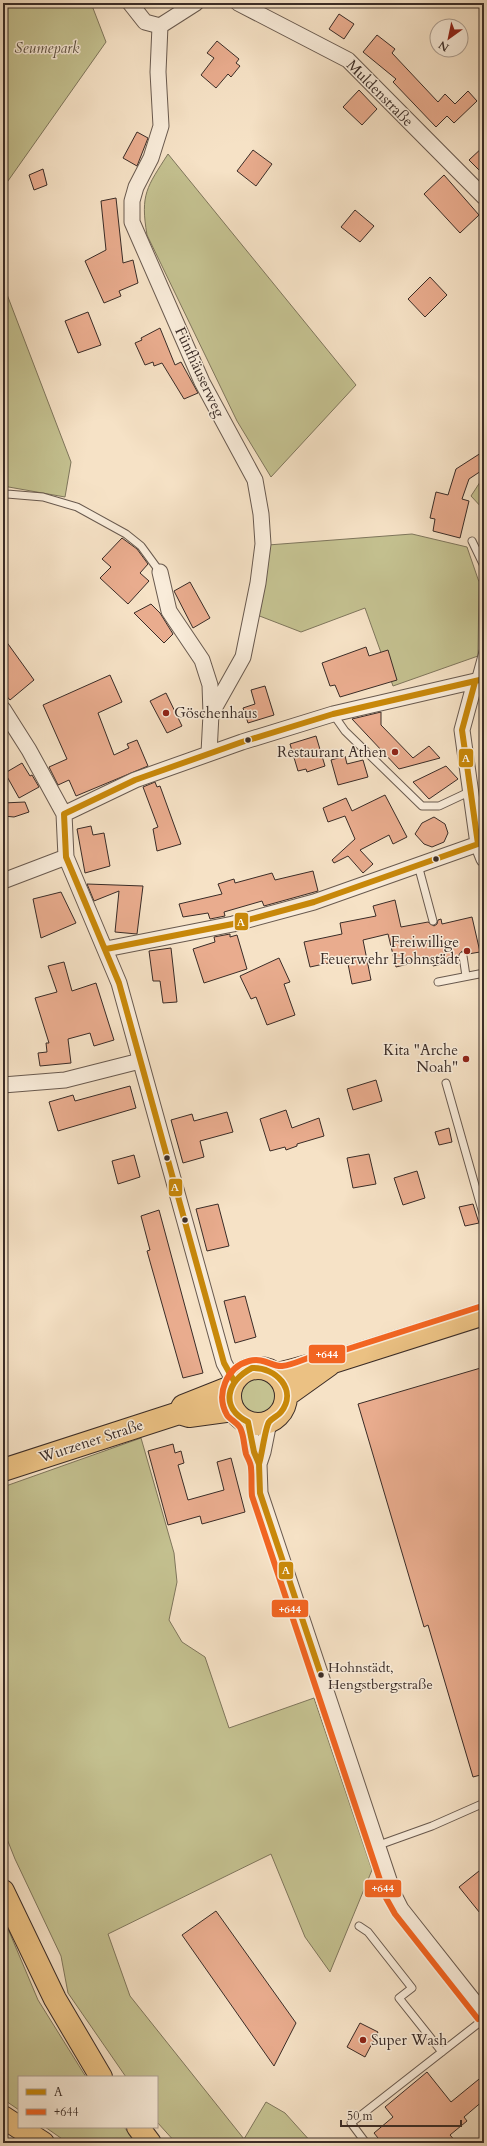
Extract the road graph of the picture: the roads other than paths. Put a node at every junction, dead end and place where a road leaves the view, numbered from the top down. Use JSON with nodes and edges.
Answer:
{"nodes":[{"id":1,"x":130,"y":3,"type":"edge"},
{"id":2,"x":196,"y":3,"type":"edge"},
{"id":3,"x":238,"y":3,"type":"edge"},
{"id":4,"x":160,"y":26,"type":"junction"},
{"id":5,"x":484,"y":197,"type":"edge"},
{"id":6,"x":3,"y":492,"type":"edge"},
{"id":7,"x":472,"y":541,"type":"dead end"},
{"id":8,"x":484,"y":566,"type":"edge"},
{"id":9,"x":160,"y":572,"type":"joint"},
{"id":10,"x":484,"y":648,"type":"edge"},
{"id":11,"x":479,"y":680,"type":"edge"},
{"id":12,"x":3,"y":709,"type":"edge"},
{"id":13,"x":211,"y":714,"type":"junction"},
{"id":14,"x":333,"y":714,"type":"junction"},
{"id":15,"x":209,"y":753,"type":"junction"},
{"id":16,"x":471,"y":791,"type":"junction"},
{"id":17,"x":64,"y":814,"type":"junction"},
{"id":18,"x":478,"y":844,"type":"junction"},
{"id":19,"x":66,"y":857,"type":"junction"},
{"id":20,"x":484,"y":859,"type":"edge"},
{"id":21,"x":418,"y":865,"type":"junction"},
{"id":22,"x":3,"y":881,"type":"edge"},
{"id":23,"x":433,"y":921,"type":"dead end"},
{"id":24,"x":106,"y":949,"type":"junction"},
{"id":25,"x":463,"y":956,"type":"dead end"},
{"id":26,"x":484,"y":973,"type":"edge"},
{"id":27,"x":466,"y":976,"type":"junction"},
{"id":28,"x":438,"y":982,"type":"dead end"},
{"id":29,"x":140,"y":1061,"type":"junction"},
{"id":30,"x":446,"y":1083,"type":"dead end"},
{"id":31,"x":3,"y":1085,"type":"edge"},
{"id":32,"x":484,"y":1217,"type":"edge"},
{"id":33,"x":484,"y":1314,"type":"edge"},
{"id":34,"x":333,"y":1362,"type":"junction"},
{"id":35,"x":276,"y":1374,"type":"junction"},
{"id":36,"x":233,"y":1384,"type":"junction"},
{"id":37,"x":287,"y":1395,"type":"junction"},
{"id":38,"x":179,"y":1413,"type":"junction"},
{"id":39,"x":250,"y":1418,"type":"junction"},
{"id":40,"x":259,"y":1464,"type":"junction"},
{"id":41,"x":3,"y":1470,"type":"edge"},
{"id":42,"x":484,"y":1803,"type":"edge"},
{"id":43,"x":379,"y":1845,"type":"junction"},
{"id":44,"x":3,"y":1891,"type":"edge"},
{"id":45,"x":358,"y":1926,"type":"dead end"},
{"id":46,"x":484,"y":2014,"type":"edge"},
{"id":47,"x":484,"y":2019,"type":"edge"},
{"id":48,"x":442,"y":2052,"type":"junction"},
{"id":49,"x":100,"y":2076,"type":"edge"},
{"id":50,"x":3,"y":2117,"type":"edge"},
{"id":51,"x":18,"y":2127,"type":"edge"},
{"id":52,"x":20,"y":2128,"type":"edge"},
{"id":53,"x":139,"y":2128,"type":"edge"},
{"id":54,"x":43,"y":2143,"type":"edge"},
{"id":55,"x":150,"y":2143,"type":"edge"},
{"id":56,"x":366,"y":2143,"type":"edge"}],
"edges":[{"from":1,"to":4,"type":"street"},
{"from":2,"to":4,"type":"street"},
{"from":3,"to":5,"type":"street","name":"Muldenstraße"},
{"from":4,"to":13,"type":"street","name":"Fünfhäuserweg"},
{"from":6,"to":9,"type":"lane"},
{"from":7,"to":8,"type":"lane"},
{"from":9,"to":13,"type":"street","name":"Fünfhäuserweg"},
{"from":10,"to":11,"type":"lane"},
{"from":11,"to":14,"type":"street"},
{"from":11,"to":16,"type":"street"},
{"from":12,"to":17,"type":"street"},
{"from":13,"to":15,"type":"street","name":"Fünfhäuserweg"},
{"from":14,"to":15,"type":"street"},
{"from":14,"to":16,"type":"lane"},
{"from":15,"to":17,"type":"street"},
{"from":16,"to":18,"type":"street"},
{"from":17,"to":19,"type":"street"},
{"from":18,"to":20,"type":"street"},
{"from":18,"to":21,"type":"street"},
{"from":19,"to":22,"type":"street"},
{"from":19,"to":24,"type":"street"},
{"from":21,"to":23,"type":"lane"},
{"from":21,"to":24,"type":"street"},
{"from":24,"to":29,"type":"street"},
{"from":25,"to":27,"type":"lane"},
{"from":26,"to":27,"type":"lane"},
{"from":27,"to":28,"type":"lane"},
{"from":29,"to":31,"type":"street"},
{"from":29,"to":36,"type":"street"},
{"from":30,"to":32,"type":"lane"},
{"from":33,"to":34,"type":"main road"},
{"from":34,"to":35,"type":"main road"},
{"from":34,"to":37,"type":"main road"},
{"from":35,"to":36,"type":"main road","name":"Wurzener Straße"},
{"from":35,"to":37,"type":"main road"},
{"from":36,"to":38,"type":"main road","name":"Wurzener Straße"},
{"from":36,"to":39,"type":"main road"},
{"from":37,"to":39,"type":"main road"},
{"from":38,"to":39,"type":"main road","name":"Wurzener Straße"},
{"from":38,"to":41,"type":"main road","name":"Wurzener Straße"},
{"from":39,"to":40,"type":"street"},
{"from":39,"to":40,"type":"street"},
{"from":40,"to":43,"type":"street"},
{"from":42,"to":43,"type":"lane"},
{"from":43,"to":46,"type":"street"},
{"from":44,"to":49,"type":"main road"},
{"from":45,"to":48,"type":"lane"},
{"from":47,"to":48,"type":"lane"},
{"from":48,"to":56,"type":"lane"},
{"from":50,"to":51,"type":"main road"},
{"from":52,"to":54,"type":"main road"},
{"from":53,"to":55,"type":"main road"}]}
